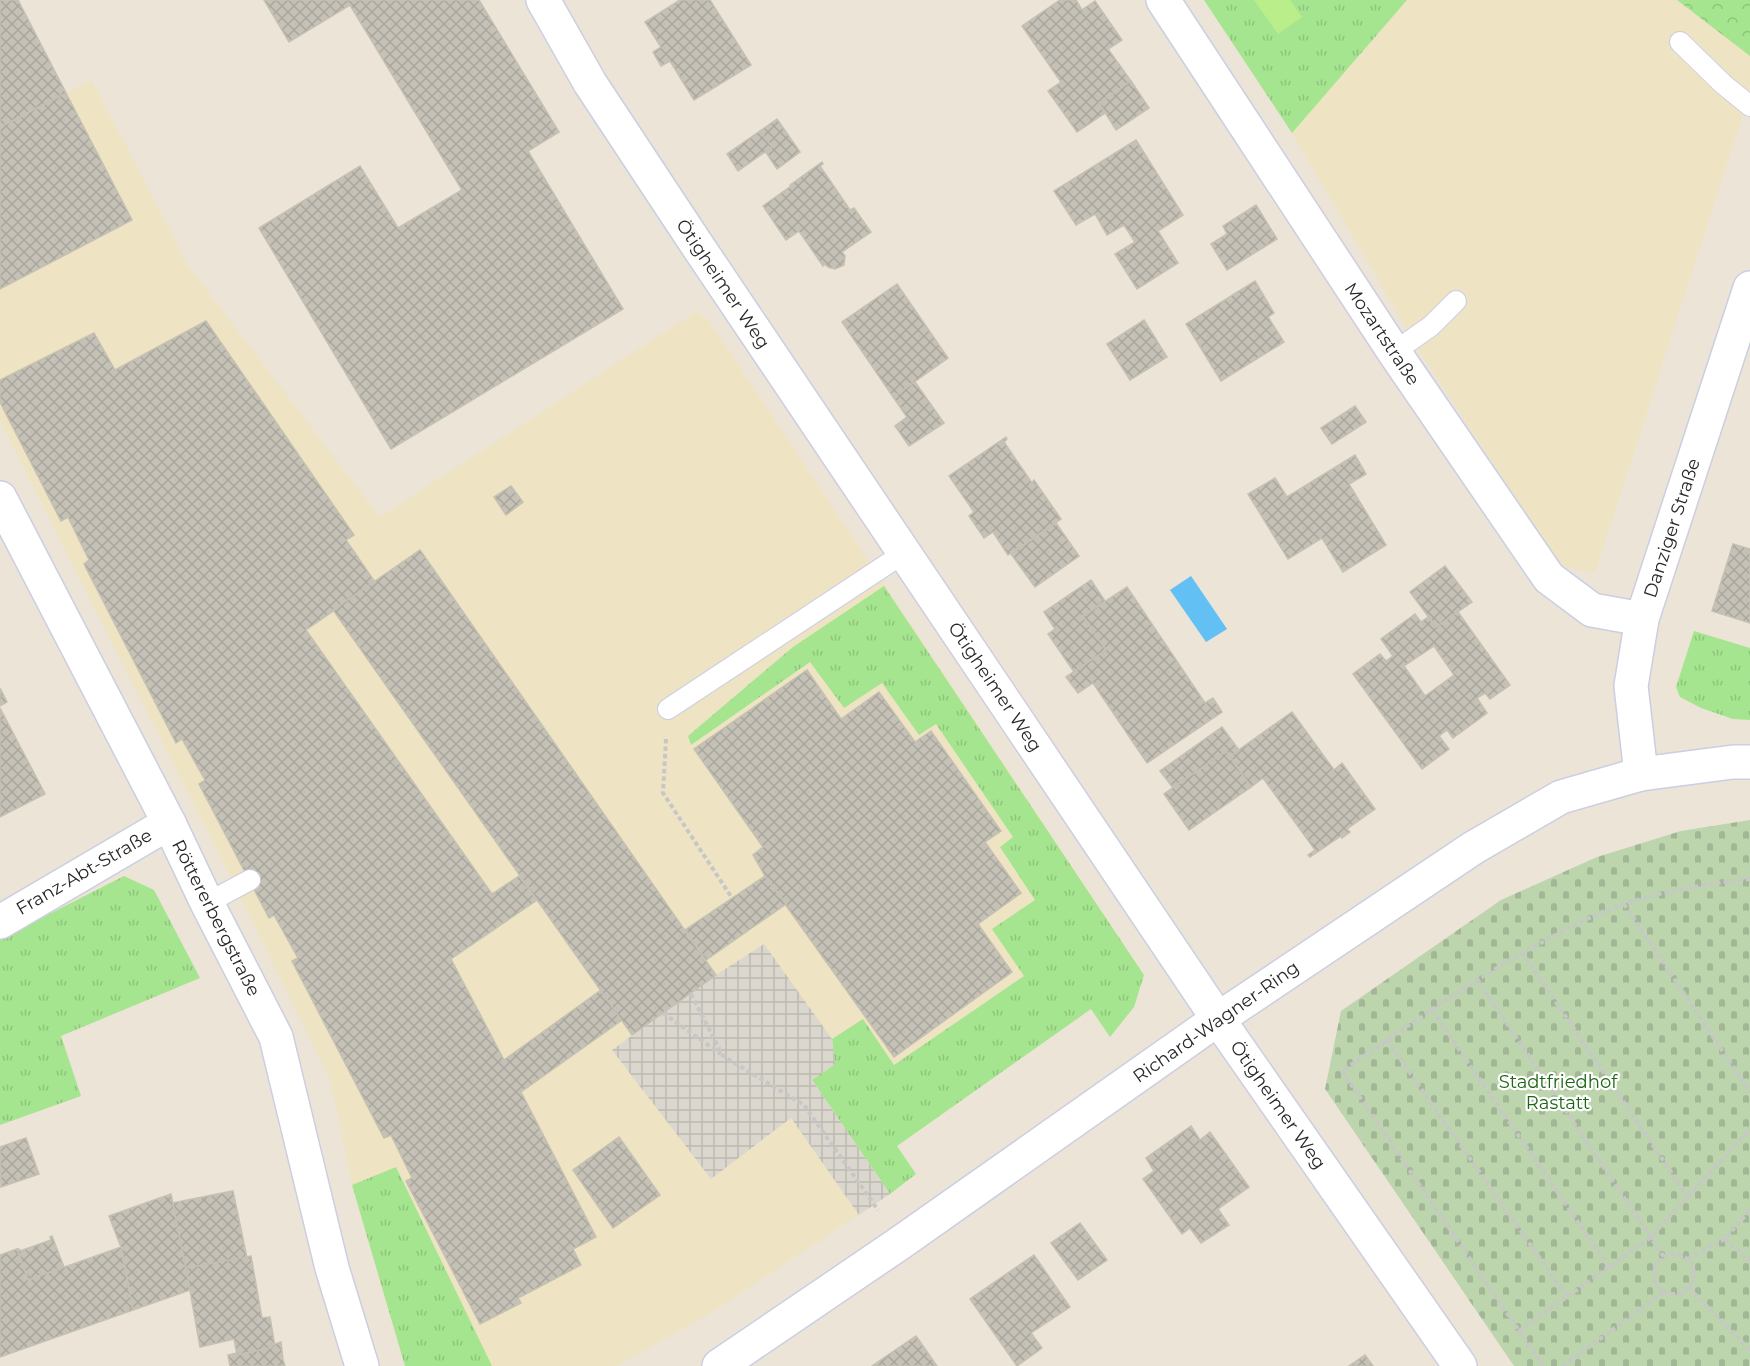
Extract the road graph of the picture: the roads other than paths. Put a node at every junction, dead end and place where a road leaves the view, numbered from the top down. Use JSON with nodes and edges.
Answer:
{"nodes":[{"id":1,"x":543,"y":0,"type":"edge"},
{"id":2,"x":1163,"y":0,"type":"edge"},
{"id":3,"x":1680,"y":42,"type":"dead end"},
{"id":4,"x":1750,"y":106,"type":"edge"},
{"id":5,"x":1750,"y":288,"type":"edge"},
{"id":6,"x":1456,"y":302,"type":"dead end"},
{"id":7,"x":1394,"y":352,"type":"junction"},
{"id":8,"x":0,"y":498,"type":"edge"},
{"id":9,"x":904,"y":553,"type":"junction"},
{"id":10,"x":1642,"y":619,"type":"junction"},
{"id":11,"x":668,"y":709,"type":"road end"},
{"id":12,"x":1750,"y":762,"type":"edge"},
{"id":13,"x":1641,"y":774,"type":"junction"},
{"id":14,"x":169,"y":823,"type":"junction"},
{"id":15,"x":250,"y":880,"type":"dead end"},
{"id":16,"x":207,"y":903,"type":"junction"},
{"id":17,"x":0,"y":922,"type":"edge"},
{"id":18,"x":1218,"y":1019,"type":"junction"},
{"id":19,"x":362,"y":1366,"type":"edge"},
{"id":20,"x":719,"y":1366,"type":"edge"},
{"id":21,"x":1460,"y":1366,"type":"edge"}],
"edges":[{"from":1,"to":9,"type":"street","name":"Ötigheimer Weg"},
{"from":2,"to":7,"type":"street","name":"Mozartstraße"},
{"from":3,"to":4,"type":"lane"},
{"from":5,"to":10,"type":"street","name":"Danziger Straße"},
{"from":6,"to":7,"type":"lane"},
{"from":7,"to":10,"type":"street","name":"Mozartstraße"},
{"from":8,"to":14,"type":"street","name":"Röttererbergstraße"},
{"from":9,"to":11,"type":"lane"},
{"from":9,"to":18,"type":"street","name":"Ötigheimer Weg"},
{"from":10,"to":13,"type":"street","name":"Danziger Straße"},
{"from":12,"to":13,"type":"street","name":"Richard-Wagner-Ring"},
{"from":13,"to":18,"type":"street","name":"Richard-Wagner-Ring"},
{"from":14,"to":16,"type":"street","name":"Röttererbergstraße"},
{"from":14,"to":17,"type":"street","name":"Franz-Abt-Straße"},
{"from":15,"to":16,"type":"lane"},
{"from":16,"to":19,"type":"street","name":"Röttererbergstraße"},
{"from":18,"to":20,"type":"street","name":"Richard-Wagner-Ring"},
{"from":18,"to":21,"type":"street","name":"Ötigheimer Weg"}]}
